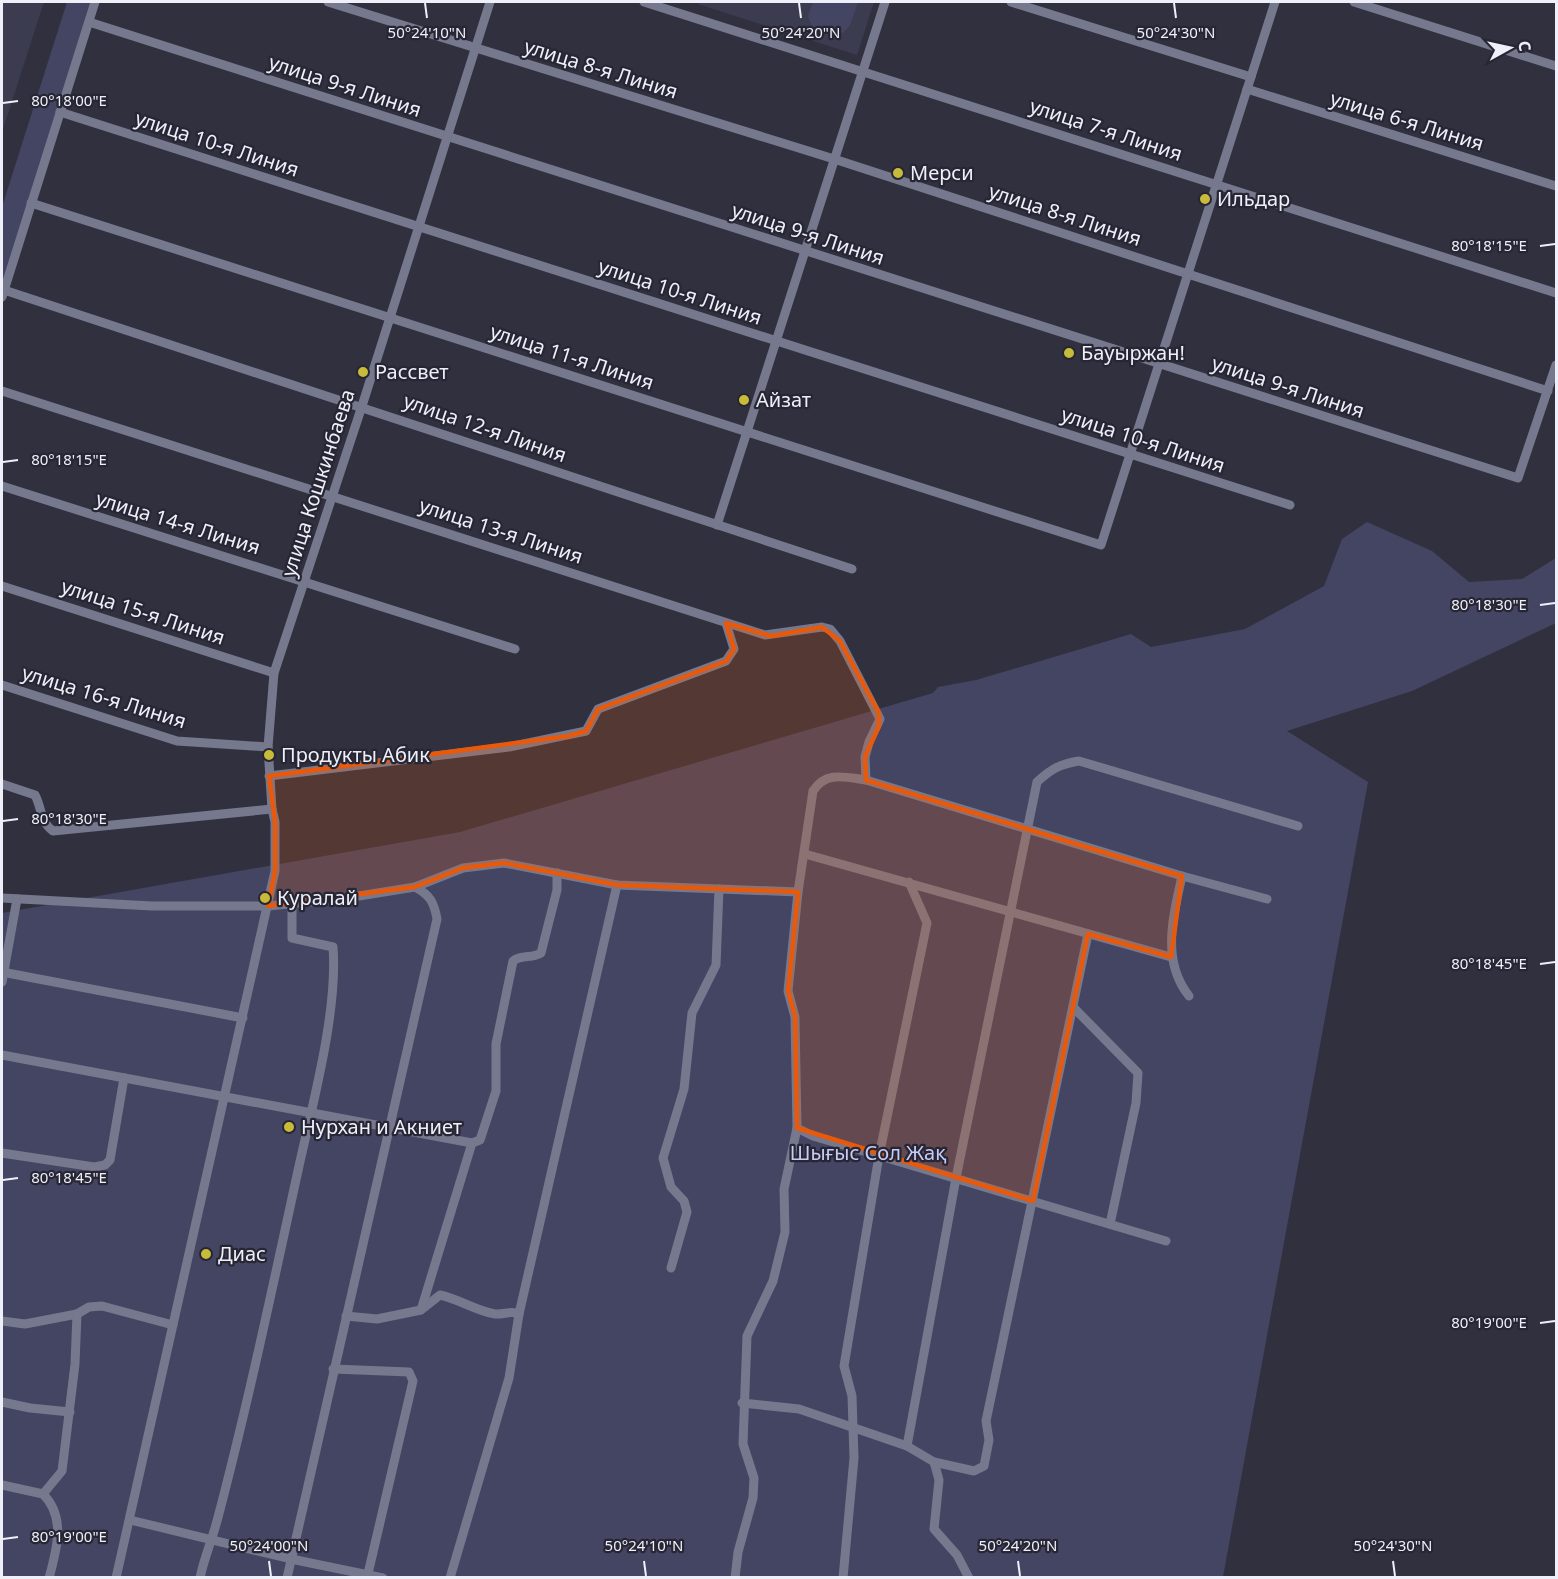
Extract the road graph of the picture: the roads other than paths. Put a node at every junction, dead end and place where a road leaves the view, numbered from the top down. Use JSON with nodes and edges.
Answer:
{"nodes":[{"id":1,"x":95,"y":2,"type":"edge"},
{"id":2,"x":328,"y":2,"type":"edge"},
{"id":3,"x":489,"y":2,"type":"edge"},
{"id":4,"x":644,"y":2,"type":"edge"},
{"id":5,"x":885,"y":2,"type":"edge"},
{"id":6,"x":1011,"y":2,"type":"edge"},
{"id":7,"x":1275,"y":2,"type":"edge"},
{"id":8,"x":1354,"y":2,"type":"edge"},
{"id":9,"x":88,"y":22,"type":"junction"},
{"id":10,"x":475,"y":49,"type":"junction"},
{"id":11,"x":1557,"y":66,"type":"edge"},
{"id":12,"x":865,"y":72,"type":"junction"},
{"id":13,"x":1251,"y":77,"type":"junction"},
{"id":14,"x":1247,"y":89,"type":"junction"},
{"id":15,"x":60,"y":112,"type":"junction"},
{"id":16,"x":447,"y":137,"type":"junction"},
{"id":17,"x":834,"y":159,"type":"junction"},
{"id":18,"x":1217,"y":184,"type":"junction"},
{"id":19,"x":1557,"y":186,"type":"edge"},
{"id":20,"x":31,"y":203,"type":"junction"},
{"id":21,"x":419,"y":227,"type":"junction"},
{"id":22,"x":803,"y":251,"type":"junction"},
{"id":23,"x":1188,"y":273,"type":"junction"},
{"id":24,"x":3,"y":293,"type":"edge"},
{"id":25,"x":1557,"y":293,"type":"edge"},
{"id":26,"x":390,"y":318,"type":"junction"},
{"id":27,"x":776,"y":342,"type":"junction"},
{"id":28,"x":1159,"y":365,"type":"junction"},
{"id":29,"x":1557,"y":365,"type":"edge"},
{"id":30,"x":2,"y":391,"type":"edge"},
{"id":31,"x":1548,"y":391,"type":"junction"},
{"id":32,"x":362,"y":406,"type":"junction"},
{"id":33,"x":747,"y":432,"type":"junction"},
{"id":34,"x":1131,"y":455,"type":"junction"},
{"id":35,"x":2,"y":486,"type":"edge"},
{"id":36,"x":332,"y":495,"type":"junction"},
{"id":37,"x":1290,"y":505,"type":"dead end"},
{"id":38,"x":717,"y":525,"type":"junction"},
{"id":39,"x":852,"y":569,"type":"dead end"},
{"id":40,"x":304,"y":582,"type":"junction"},
{"id":41,"x":2,"y":586,"type":"edge"},
{"id":42,"x":726,"y":622,"type":"junction"},
{"id":43,"x":515,"y":649,"type":"dead end"},
{"id":44,"x":274,"y":673,"type":"junction"},
{"id":45,"x":2,"y":685,"type":"edge"},
{"id":46,"x":268,"y":747,"type":"junction"},
{"id":47,"x":269,"y":776,"type":"junction"},
{"id":48,"x":866,"y":780,"type":"junction"},
{"id":49,"x":2,"y":784,"type":"edge"},
{"id":50,"x":272,"y":809,"type":"junction"},
{"id":51,"x":1298,"y":826,"type":"dead end"},
{"id":52,"x":1028,"y":830,"type":"junction"},
{"id":53,"x":805,"y":854,"type":"junction"},
{"id":54,"x":556,"y":873,"type":"junction"},
{"id":55,"x":1182,"y":876,"type":"junction"},
{"id":56,"x":909,"y":882,"type":"junction"},
{"id":57,"x":617,"y":885,"type":"junction"},
{"id":58,"x":415,"y":887,"type":"junction"},
{"id":59,"x":719,"y":889,"type":"junction"},
{"id":60,"x":798,"y":892,"type":"junction"},
{"id":61,"x":2,"y":898,"type":"edge"},
{"id":62,"x":17,"y":899,"type":"junction"},
{"id":63,"x":1267,"y":899,"type":"dead end"},
{"id":64,"x":292,"y":904,"type":"junction"},
{"id":65,"x":268,"y":906,"type":"junction"},
{"id":66,"x":1010,"y":912,"type":"junction"},
{"id":67,"x":1088,"y":934,"type":"junction"},
{"id":68,"x":1171,"y":957,"type":"junction"},
{"id":69,"x":2,"y":975,"type":"edge"},
{"id":70,"x":1189,"y":996,"type":"dead end"},
{"id":71,"x":1073,"y":1006,"type":"junction"},
{"id":72,"x":243,"y":1018,"type":"junction"},
{"id":73,"x":2,"y":1055,"type":"edge"},
{"id":74,"x":124,"y":1078,"type":"junction"},
{"id":75,"x":225,"y":1096,"type":"junction"},
{"id":76,"x":311,"y":1113,"type":"junction"},
{"id":77,"x":389,"y":1127,"type":"junction"},
{"id":78,"x":797,"y":1128,"type":"junction"},
{"id":79,"x":472,"y":1143,"type":"junction"},
{"id":80,"x":2,"y":1153,"type":"edge"},
{"id":81,"x":879,"y":1155,"type":"junction"},
{"id":82,"x":956,"y":1178,"type":"junction"},
{"id":83,"x":1033,"y":1201,"type":"junction"},
{"id":84,"x":1110,"y":1224,"type":"junction"},
{"id":85,"x":1166,"y":1241,"type":"dead end"},
{"id":86,"x":671,"y":1268,"type":"dead end"},
{"id":87,"x":421,"y":1310,"type":"junction"},
{"id":88,"x":77,"y":1314,"type":"junction"},
{"id":89,"x":519,"y":1314,"type":"junction"},
{"id":90,"x":346,"y":1316,"type":"junction"},
{"id":91,"x":2,"y":1321,"type":"edge"},
{"id":92,"x":173,"y":1325,"type":"junction"},
{"id":93,"x":333,"y":1368,"type":"junction"},
{"id":94,"x":2,"y":1402,"type":"edge"},
{"id":95,"x":742,"y":1403,"type":"junction"},
{"id":96,"x":70,"y":1412,"type":"junction"},
{"id":97,"x":853,"y":1427,"type":"junction"},
{"id":98,"x":907,"y":1446,"type":"junction"},
{"id":99,"x":934,"y":1462,"type":"junction"},
{"id":100,"x":2,"y":1485,"type":"edge"},
{"id":101,"x":43,"y":1494,"type":"junction"},
{"id":102,"x":130,"y":1520,"type":"junction"},
{"id":103,"x":211,"y":1539,"type":"junction"},
{"id":104,"x":291,"y":1559,"type":"junction"},
{"id":105,"x":368,"y":1576,"type":"edge"},
{"id":106,"x":49,"y":1578,"type":"edge"},
{"id":107,"x":116,"y":1578,"type":"edge"},
{"id":108,"x":200,"y":1578,"type":"edge"},
{"id":109,"x":287,"y":1578,"type":"edge"},
{"id":110,"x":383,"y":1578,"type":"edge"},
{"id":111,"x":450,"y":1578,"type":"edge"},
{"id":112,"x":735,"y":1578,"type":"edge"},
{"id":113,"x":843,"y":1578,"type":"edge"},
{"id":114,"x":969,"y":1578,"type":"edge"}],
"edges":[{"from":1,"to":9,"type":"street"},
{"from":2,"to":10,"type":"street","name":"улица 8-я Линия"},
{"from":3,"to":10,"type":"street","name":"улица Кошкинбаева"},
{"from":4,"to":12,"type":"street","name":"улица 7-я Линия"},
{"from":5,"to":12,"type":"street"},
{"from":6,"to":13,"type":"street"},
{"from":7,"to":13,"type":"street"},
{"from":8,"to":11,"type":"street"},
{"from":9,"to":15,"type":"street"},
{"from":9,"to":16,"type":"street","name":"улица 9-я Линия"},
{"from":10,"to":16,"type":"street","name":"улица Кошкинбаева"},
{"from":10,"to":17,"type":"street","name":"улица 8-я Линия"},
{"from":12,"to":17,"type":"street"},
{"from":12,"to":18,"type":"street","name":"улица 7-я Линия"},
{"from":13,"to":14,"type":"street"},
{"from":14,"to":18,"type":"street"},
{"from":14,"to":19,"type":"street","name":"улица 6-я Линия"},
{"from":15,"to":20,"type":"street"},
{"from":15,"to":21,"type":"street","name":"улица 10-я Линия"},
{"from":16,"to":21,"type":"street","name":"улица Кошкинбаева"},
{"from":16,"to":22,"type":"street","name":"улица 9-я Линия"},
{"from":17,"to":22,"type":"street"},
{"from":17,"to":23,"type":"street","name":"улица 8-я Линия"},
{"from":18,"to":23,"type":"street"},
{"from":18,"to":25,"type":"street","name":"улица 7-я Линия"},
{"from":20,"to":24,"type":"street"},
{"from":20,"to":26,"type":"street","name":"улица 11-я Линия"},
{"from":21,"to":26,"type":"street","name":"улица Кошкинбаева"},
{"from":21,"to":27,"type":"street","name":"улица 10-я Линия"},
{"from":22,"to":27,"type":"street"},
{"from":22,"to":28,"type":"street","name":"улица 9-я Линия"},
{"from":23,"to":28,"type":"street"},
{"from":23,"to":31,"type":"street","name":"улица 8-я Линия"},
{"from":24,"to":32,"type":"street","name":"улица 12-я Линия"},
{"from":26,"to":32,"type":"street","name":"улица Кошкинбаева"},
{"from":26,"to":33,"type":"street","name":"улица 11-я Линия"},
{"from":27,"to":33,"type":"street"},
{"from":27,"to":34,"type":"street","name":"улица 10-я Линия"},
{"from":28,"to":31,"type":"street","name":"улица 9-я Линия"},
{"from":28,"to":34,"type":"street"},
{"from":29,"to":31,"type":"street"},
{"from":30,"to":36,"type":"street","name":"улица 13-я Линия"},
{"from":32,"to":36,"type":"street","name":"улица Кошкинбаева"},
{"from":32,"to":38,"type":"street","name":"улица 12-я Линия"},
{"from":33,"to":34,"type":"street","name":"улица 11-я Линия"},
{"from":33,"to":38,"type":"street"},
{"from":34,"to":37,"type":"street","name":"улица 10-я Линия"},
{"from":35,"to":40,"type":"street","name":"улица 14-я Линия"},
{"from":36,"to":40,"type":"street","name":"улица Кошкинбаева"},
{"from":36,"to":42,"type":"street","name":"улица 13-я Линия"},
{"from":38,"to":39,"type":"street","name":"улица 12-я Линия"},
{"from":40,"to":43,"type":"street","name":"улица 14-я Линия"},
{"from":40,"to":44,"type":"street","name":"улица Кошкинбаева"},
{"from":41,"to":44,"type":"street","name":"улица 15-я Линия"},
{"from":42,"to":47,"type":"street"},
{"from":42,"to":48,"type":"street","name":"улица 13-я Линия"},
{"from":44,"to":46,"type":"street","name":"улица Кошкинбаева"},
{"from":45,"to":46,"type":"street","name":"улица 16-я Линия"},
{"from":46,"to":47,"type":"street","name":"улица Кошкинбаева"},
{"from":47,"to":50,"type":"street","name":"улица Кошкинбаева"},
{"from":48,"to":52,"type":"street"},
{"from":48,"to":53,"type":"street"},
{"from":49,"to":50,"type":"street"},
{"from":50,"to":65,"type":"street","name":"улица Кошкинбаева"},
{"from":51,"to":52,"type":"street"},
{"from":52,"to":55,"type":"street"},
{"from":52,"to":66,"type":"street"},
{"from":53,"to":56,"type":"street"},
{"from":53,"to":60,"type":"street"},
{"from":54,"to":57,"type":"street"},
{"from":54,"to":58,"type":"street"},
{"from":54,"to":79,"type":"street"},
{"from":55,"to":63,"type":"street"},
{"from":55,"to":68,"type":"street"},
{"from":56,"to":66,"type":"street"},
{"from":56,"to":81,"type":"street"},
{"from":57,"to":59,"type":"street"},
{"from":57,"to":89,"type":"street"},
{"from":58,"to":64,"type":"street"},
{"from":58,"to":77,"type":"street"},
{"from":59,"to":60,"type":"street"},
{"from":59,"to":86,"type":"street"},
{"from":60,"to":78,"type":"street"},
{"from":61,"to":62,"type":"street"},
{"from":62,"to":65,"type":"street"},
{"from":62,"to":69,"type":"street"},
{"from":64,"to":65,"type":"street"},
{"from":64,"to":76,"type":"street"},
{"from":65,"to":72,"type":"street","name":"улица Кошкинбаева"},
{"from":66,"to":67,"type":"street"},
{"from":66,"to":82,"type":"street"},
{"from":67,"to":68,"type":"street"},
{"from":67,"to":71,"type":"street"},
{"from":68,"to":70,"type":"street"},
{"from":69,"to":72,"type":"street"},
{"from":71,"to":83,"type":"street"},
{"from":71,"to":84,"type":"street"},
{"from":72,"to":75,"type":"street","name":"улица Кошкинбаева"},
{"from":73,"to":74,"type":"street"},
{"from":74,"to":75,"type":"street"},
{"from":74,"to":80,"type":"street"},
{"from":75,"to":76,"type":"street"},
{"from":75,"to":92,"type":"street","name":"улица Кошкинбаева"},
{"from":76,"to":77,"type":"street"},
{"from":76,"to":103,"type":"street"},
{"from":77,"to":79,"type":"street"},
{"from":77,"to":90,"type":"street"},
{"from":78,"to":81,"type":"street"},
{"from":78,"to":95,"type":"street"},
{"from":79,"to":87,"type":"street"},
{"from":81,"to":82,"type":"street"},
{"from":81,"to":97,"type":"street"},
{"from":82,"to":83,"type":"street"},
{"from":82,"to":98,"type":"street"},
{"from":83,"to":84,"type":"street"},
{"from":83,"to":99,"type":"street"},
{"from":84,"to":85,"type":"street"},
{"from":87,"to":89,"type":"street"},
{"from":87,"to":90,"type":"street"},
{"from":88,"to":91,"type":"street"},
{"from":88,"to":92,"type":"street"},
{"from":88,"to":96,"type":"street"},
{"from":89,"to":111,"type":"street"},
{"from":90,"to":93,"type":"street"},
{"from":92,"to":102,"type":"street","name":"улица Кошкинбаева"},
{"from":93,"to":104,"type":"street"},
{"from":93,"to":105,"type":"street"},
{"from":94,"to":96,"type":"street"},
{"from":95,"to":97,"type":"street"},
{"from":95,"to":112,"type":"street"},
{"from":96,"to":101,"type":"street"},
{"from":97,"to":98,"type":"street"},
{"from":97,"to":113,"type":"street"},
{"from":98,"to":99,"type":"street"},
{"from":99,"to":114,"type":"street"},
{"from":100,"to":101,"type":"street"},
{"from":101,"to":106,"type":"street"},
{"from":102,"to":103,"type":"street"},
{"from":102,"to":107,"type":"street","name":"улица Кошкинбаева"},
{"from":103,"to":104,"type":"street"},
{"from":103,"to":108,"type":"street"},
{"from":104,"to":105,"type":"street"},
{"from":104,"to":109,"type":"street"},
{"from":105,"to":110,"type":"street"}]}
